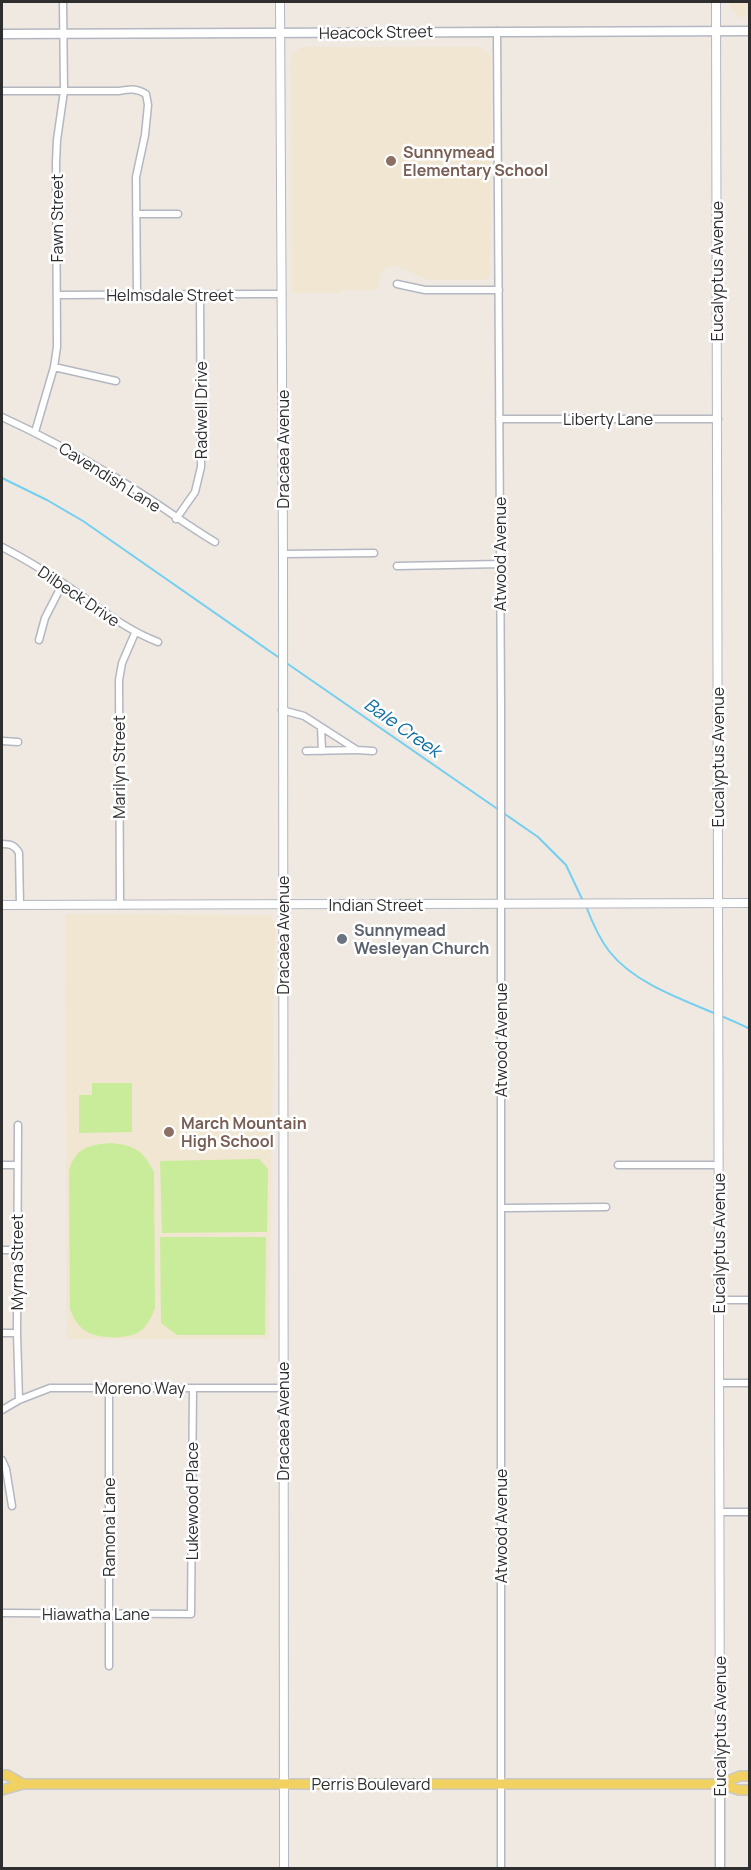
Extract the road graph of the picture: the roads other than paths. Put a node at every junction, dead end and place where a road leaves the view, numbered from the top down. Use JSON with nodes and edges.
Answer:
{"nodes":[{"id":1,"x":63,"y":2,"type":"edge"},
{"id":2,"x":280,"y":2,"type":"edge"},
{"id":3,"x":716,"y":2,"type":"edge"},
{"id":4,"x":497,"y":31,"type":"junction"},
{"id":5,"x":716,"y":31,"type":"junction"},
{"id":6,"x":750,"y":31,"type":"edge"},
{"id":7,"x":280,"y":33,"type":"junction"},
{"id":8,"x":2,"y":34,"type":"edge"},
{"id":9,"x":63,"y":34,"type":"junction"},
{"id":10,"x":2,"y":91,"type":"edge"},
{"id":11,"x":64,"y":91,"type":"junction"},
{"id":12,"x":136,"y":214,"type":"junction"},
{"id":13,"x":178,"y":214,"type":"dead end"},
{"id":14,"x":397,"y":284,"type":"dead end"},
{"id":15,"x":500,"y":290,"type":"junction"},
{"id":16,"x":282,"y":294,"type":"junction"},
{"id":17,"x":57,"y":295,"type":"junction"},
{"id":18,"x":136,"y":295,"type":"junction"},
{"id":19,"x":200,"y":295,"type":"junction"},
{"id":20,"x":54,"y":367,"type":"junction"},
{"id":21,"x":116,"y":381,"type":"dead end"},
{"id":22,"x":2,"y":417,"type":"edge"},
{"id":23,"x":499,"y":419,"type":"junction"},
{"id":24,"x":717,"y":419,"type":"junction"},
{"id":25,"x":34,"y":432,"type":"junction"},
{"id":26,"x":177,"y":519,"type":"junction"},
{"id":27,"x":215,"y":542,"type":"dead end"},
{"id":28,"x":2,"y":547,"type":"edge"},
{"id":29,"x":374,"y":553,"type":"dead end"},
{"id":30,"x":283,"y":554,"type":"junction"},
{"id":31,"x":501,"y":564,"type":"junction"},
{"id":32,"x":397,"y":566,"type":"dead end"},
{"id":33,"x":63,"y":583,"type":"junction"},
{"id":34,"x":135,"y":633,"type":"junction"},
{"id":35,"x":39,"y":639,"type":"dead end"},
{"id":36,"x":158,"y":642,"type":"dead end"},
{"id":37,"x":282,"y":710,"type":"junction"},
{"id":38,"x":321,"y":727,"type":"junction"},
{"id":39,"x":2,"y":741,"type":"edge"},
{"id":40,"x":18,"y":742,"type":"dead end"},
{"id":41,"x":357,"y":750,"type":"junction"},
{"id":42,"x":306,"y":751,"type":"dead end"},
{"id":43,"x":322,"y":751,"type":"junction"},
{"id":44,"x":373,"y":751,"type":"dead end"},
{"id":45,"x":2,"y":844,"type":"edge"},
{"id":46,"x":750,"y":903,"type":"edge"},
{"id":47,"x":501,"y":904,"type":"junction"},
{"id":48,"x":717,"y":904,"type":"junction"},
{"id":49,"x":2,"y":905,"type":"edge"},
{"id":50,"x":20,"y":905,"type":"junction"},
{"id":51,"x":120,"y":905,"type":"junction"},
{"id":52,"x":283,"y":905,"type":"junction"},
{"id":53,"x":18,"y":1125,"type":"dead end"},
{"id":54,"x":2,"y":1165,"type":"edge"},
{"id":55,"x":17,"y":1165,"type":"junction"},
{"id":56,"x":618,"y":1165,"type":"dead end"},
{"id":57,"x":718,"y":1165,"type":"junction"},
{"id":58,"x":606,"y":1207,"type":"dead end"},
{"id":59,"x":501,"y":1208,"type":"junction"},
{"id":60,"x":2,"y":1250,"type":"edge"},
{"id":61,"x":17,"y":1250,"type":"junction"},
{"id":62,"x":719,"y":1300,"type":"junction"},
{"id":63,"x":750,"y":1300,"type":"edge"},
{"id":64,"x":2,"y":1333,"type":"edge"},
{"id":65,"x":17,"y":1333,"type":"junction"},
{"id":66,"x":719,"y":1383,"type":"junction"},
{"id":67,"x":750,"y":1383,"type":"edge"},
{"id":68,"x":109,"y":1388,"type":"junction"},
{"id":69,"x":193,"y":1388,"type":"junction"},
{"id":70,"x":283,"y":1388,"type":"junction"},
{"id":71,"x":19,"y":1400,"type":"junction"},
{"id":72,"x":2,"y":1410,"type":"edge"},
{"id":73,"x":2,"y":1460,"type":"edge"},
{"id":74,"x":12,"y":1506,"type":"dead end"},
{"id":75,"x":719,"y":1512,"type":"junction"},
{"id":76,"x":750,"y":1512,"type":"edge"},
{"id":77,"x":2,"y":1613,"type":"edge"},
{"id":78,"x":109,"y":1614,"type":"junction"},
{"id":79,"x":191,"y":1614,"type":"joint"},
{"id":80,"x":109,"y":1666,"type":"dead end"},
{"id":81,"x":2,"y":1775,"type":"edge"},
{"id":82,"x":750,"y":1776,"type":"edge"},
{"id":83,"x":23,"y":1784,"type":"junction"},
{"id":84,"x":284,"y":1784,"type":"junction"},
{"id":85,"x":501,"y":1784,"type":"junction"},
{"id":86,"x":720,"y":1784,"type":"junction"},
{"id":87,"x":2,"y":1790,"type":"edge"},
{"id":88,"x":750,"y":1790,"type":"edge"},
{"id":89,"x":284,"y":1869,"type":"edge"},
{"id":90,"x":501,"y":1869,"type":"edge"},
{"id":91,"x":720,"y":1869,"type":"edge"}],
"edges":[{"from":1,"to":9,"type":"street","name":"Fawn Street"},
{"from":2,"to":7,"type":"street","name":"Dracaea Avenue"},
{"from":3,"to":5,"type":"street","name":"Eucalyptus Avenue"},
{"from":4,"to":5,"type":"main road","name":"Heacock Street"},
{"from":4,"to":7,"type":"main road","name":"Heacock Street"},
{"from":4,"to":15,"type":"street","name":"Atwood Avenue"},
{"from":5,"to":6,"type":"main road","name":"Heacock Street"},
{"from":5,"to":24,"type":"street","name":"Eucalyptus Avenue"},
{"from":7,"to":9,"type":"main road","name":"Heacock Street"},
{"from":7,"to":16,"type":"street","name":"Dracaea Avenue"},
{"from":8,"to":9,"type":"main road","name":"Heacock Street"},
{"from":9,"to":11,"type":"street","name":"Fawn Street"},
{"from":10,"to":11,"type":"street"},
{"from":11,"to":12,"type":"street"},
{"from":11,"to":17,"type":"street","name":"Fawn Street"},
{"from":12,"to":13,"type":"street"},
{"from":12,"to":18,"type":"street"},
{"from":14,"to":15,"type":"street"},
{"from":15,"to":23,"type":"street","name":"Atwood Avenue"},
{"from":16,"to":19,"type":"street","name":"Helmsdale Street"},
{"from":16,"to":30,"type":"street","name":"Dracaea Avenue"},
{"from":17,"to":18,"type":"street","name":"Helmsdale Street"},
{"from":17,"to":20,"type":"street","name":"Fawn Street"},
{"from":18,"to":19,"type":"street","name":"Helmsdale Street"},
{"from":19,"to":26,"type":"street","name":"Radwell Drive"},
{"from":20,"to":21,"type":"street"},
{"from":20,"to":25,"type":"street","name":"Fawn Street"},
{"from":22,"to":25,"type":"street","name":"Cavendish Lane"},
{"from":23,"to":24,"type":"street","name":"Liberty Lane"},
{"from":23,"to":31,"type":"street","name":"Atwood Avenue"},
{"from":24,"to":48,"type":"street","name":"Eucalyptus Avenue"},
{"from":25,"to":26,"type":"street","name":"Cavendish Lane"},
{"from":26,"to":27,"type":"street","name":"Cavendish Lane"},
{"from":28,"to":33,"type":"street","name":"Dilbeck Drive"},
{"from":29,"to":30,"type":"street"},
{"from":30,"to":37,"type":"street","name":"Dracaea Avenue"},
{"from":31,"to":32,"type":"street"},
{"from":31,"to":47,"type":"street","name":"Atwood Avenue"},
{"from":33,"to":34,"type":"street","name":"Dilbeck Drive"},
{"from":33,"to":35,"type":"street"},
{"from":34,"to":36,"type":"street","name":"Dilbeck Drive"},
{"from":34,"to":51,"type":"street","name":"Marilyn Street"},
{"from":37,"to":38,"type":"street"},
{"from":37,"to":52,"type":"street","name":"Dracaea Avenue"},
{"from":38,"to":41,"type":"street"},
{"from":38,"to":43,"type":"street"},
{"from":39,"to":40,"type":"street"},
{"from":41,"to":43,"type":"street"},
{"from":41,"to":44,"type":"street"},
{"from":42,"to":43,"type":"street"},
{"from":45,"to":50,"type":"street"},
{"from":46,"to":48,"type":"street","name":"Indian Street"},
{"from":47,"to":48,"type":"street","name":"Indian Street"},
{"from":47,"to":52,"type":"street","name":"Indian Street"},
{"from":47,"to":59,"type":"street","name":"Atwood Avenue"},
{"from":48,"to":57,"type":"street","name":"Eucalyptus Avenue"},
{"from":49,"to":50,"type":"street","name":"Indian Street"},
{"from":50,"to":51,"type":"street","name":"Indian Street"},
{"from":51,"to":52,"type":"street","name":"Indian Street"},
{"from":52,"to":70,"type":"street","name":"Dracaea Avenue"},
{"from":53,"to":55,"type":"street","name":"Myrna Street"},
{"from":54,"to":55,"type":"street"},
{"from":55,"to":61,"type":"street","name":"Myrna Street"},
{"from":56,"to":57,"type":"street"},
{"from":57,"to":62,"type":"street","name":"Eucalyptus Avenue"},
{"from":58,"to":59,"type":"street"},
{"from":59,"to":85,"type":"street","name":"Atwood Avenue"},
{"from":60,"to":61,"type":"street"},
{"from":61,"to":65,"type":"street","name":"Myrna Street"},
{"from":62,"to":63,"type":"street"},
{"from":62,"to":66,"type":"street","name":"Eucalyptus Avenue"},
{"from":64,"to":65,"type":"street"},
{"from":65,"to":71,"type":"street","name":"Myrna Street"},
{"from":66,"to":67,"type":"street"},
{"from":66,"to":75,"type":"street","name":"Eucalyptus Avenue"},
{"from":68,"to":69,"type":"street","name":"Moreno Way"},
{"from":68,"to":71,"type":"street","name":"Moreno Way"},
{"from":68,"to":78,"type":"street","name":"Ramona Lane"},
{"from":69,"to":70,"type":"street","name":"Moreno Way"},
{"from":69,"to":79,"type":"street","name":"Lukewood Place"},
{"from":70,"to":84,"type":"street","name":"Dracaea Avenue"},
{"from":71,"to":72,"type":"street","name":"Moreno Way"},
{"from":73,"to":74,"type":"street"},
{"from":75,"to":76,"type":"street"},
{"from":75,"to":86,"type":"street","name":"Eucalyptus Avenue"},
{"from":77,"to":78,"type":"street","name":"Hiawatha Lane"},
{"from":78,"to":79,"type":"street","name":"Hiawatha Lane"},
{"from":78,"to":80,"type":"street","name":"Ramona Lane"},
{"from":81,"to":83,"type":"main road","name":"Perris Boulevard"},
{"from":82,"to":86,"type":"main road","name":"Perris Boulevard"},
{"from":83,"to":84,"type":"main road","name":"Perris Boulevard"},
{"from":83,"to":87,"type":"main road","name":"Perris Boulevard"},
{"from":84,"to":85,"type":"main road","name":"Perris Boulevard"},
{"from":84,"to":89,"type":"street","name":"Dracaea Avenue"},
{"from":85,"to":86,"type":"main road","name":"Perris Boulevard"},
{"from":85,"to":90,"type":"street","name":"Atwood Avenue"},
{"from":86,"to":88,"type":"main road","name":"Perris Boulevard"},
{"from":86,"to":91,"type":"main road","name":"Eucalyptus Avenue"}]}
